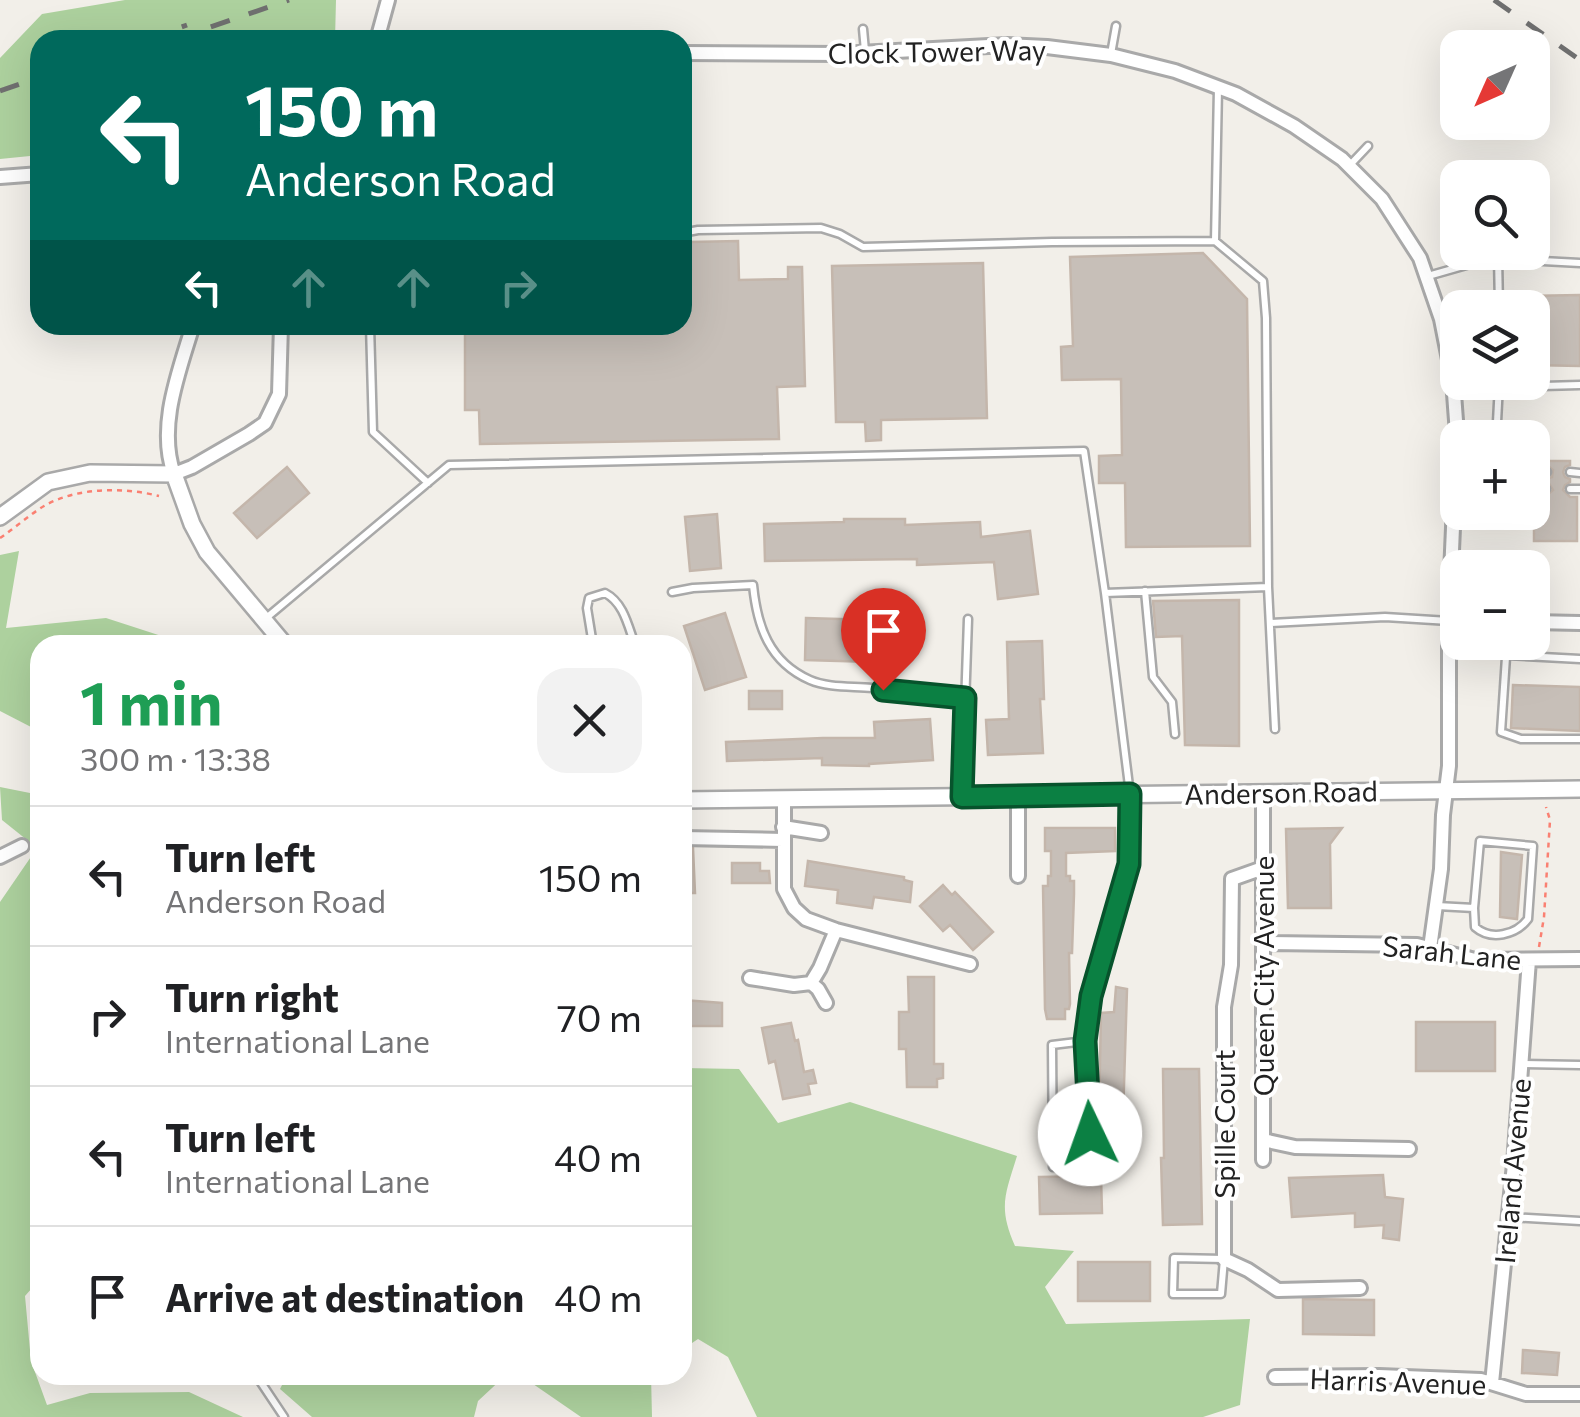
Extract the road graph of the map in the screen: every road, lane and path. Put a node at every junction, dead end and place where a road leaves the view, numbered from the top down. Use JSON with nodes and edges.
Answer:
{"nodes":[{"id":1,"x":388,"y":0,"type":"edge"},
{"id":2,"x":1116,"y":26,"type":"dead end"},
{"id":3,"x":380,"y":30,"type":"edge"},
{"id":4,"x":863,"y":30,"type":"dead end"},
{"id":5,"x":865,"y":52,"type":"junction"},
{"id":6,"x":692,"y":53,"type":"edge"},
{"id":7,"x":1111,"y":55,"type":"junction"},
{"id":8,"x":1218,"y":88,"type":"junction"},
{"id":9,"x":1368,"y":146,"type":"dead end"},
{"id":10,"x":1349,"y":166,"type":"junction"},
{"id":11,"x":30,"y":175,"type":"edge"},
{"id":12,"x":0,"y":178,"type":"edge"},
{"id":13,"x":692,"y":231,"type":"edge"},
{"id":14,"x":1214,"y":241,"type":"junction"},
{"id":15,"x":1550,"y":261,"type":"edge"},
{"id":16,"x":1580,"y":263,"type":"edge"},
{"id":17,"x":1448,"y":270,"type":"edge"},
{"id":18,"x":1426,"y":276,"type":"junction"},
{"id":19,"x":190,"y":335,"type":"edge"},
{"id":20,"x":281,"y":335,"type":"edge"},
{"id":21,"x":370,"y":335,"type":"edge"},
{"id":22,"x":1550,"y":385,"type":"edge"},
{"id":23,"x":1580,"y":385,"type":"edge"},
{"id":24,"x":1570,"y":472,"type":"dead end"},
{"id":25,"x":1580,"y":473,"type":"edge"},
{"id":26,"x":174,"y":474,"type":"junction"},
{"id":27,"x":428,"y":482,"type":"junction"},
{"id":28,"x":1570,"y":489,"type":"dead end"},
{"id":29,"x":1580,"y":489,"type":"edge"},
{"id":30,"x":159,"y":496,"type":"dead end"},
{"id":31,"x":0,"y":517,"type":"edge"},
{"id":32,"x":0,"y":538,"type":"edge"},
{"id":33,"x":1454,"y":550,"type":"edge"},
{"id":34,"x":1268,"y":587,"type":"junction"},
{"id":35,"x":1145,"y":591,"type":"junction"},
{"id":36,"x":672,"y":592,"type":"dead end"},
{"id":37,"x":1105,"y":592,"type":"junction"},
{"id":38,"x":968,"y":619,"type":"dead end"},
{"id":39,"x":264,"y":620,"type":"junction"},
{"id":40,"x":1440,"y":620,"type":"edge"},
{"id":41,"x":1271,"y":623,"type":"junction"},
{"id":42,"x":1550,"y":623,"type":"edge"},
{"id":43,"x":1580,"y":624,"type":"edge"},
{"id":44,"x":277,"y":635,"type":"edge"},
{"id":45,"x":591,"y":635,"type":"edge"},
{"id":46,"x":631,"y":635,"type":"edge"},
{"id":47,"x":1550,"y":657,"type":"edge"},
{"id":48,"x":1580,"y":659,"type":"edge"},
{"id":49,"x":1452,"y":660,"type":"edge"},
{"id":50,"x":1506,"y":660,"type":"edge"},
{"id":51,"x":965,"y":698,"type":"junction"},
{"id":52,"x":1275,"y":729,"type":"dead end"},
{"id":53,"x":1175,"y":734,"type":"dead end"},
{"id":54,"x":1580,"y":740,"type":"edge"},
{"id":55,"x":1580,"y":788,"type":"edge"},
{"id":56,"x":1537,"y":789,"type":"junction"},
{"id":57,"x":1447,"y":790,"type":"junction"},
{"id":58,"x":1263,"y":792,"type":"junction"},
{"id":59,"x":1130,"y":794,"type":"junction"},
{"id":60,"x":1018,"y":796,"type":"junction"},
{"id":61,"x":962,"y":797,"type":"junction"},
{"id":62,"x":784,"y":798,"type":"junction"},
{"id":63,"x":692,"y":800,"type":"edge"},
{"id":64,"x":820,"y":832,"type":"dead end"},
{"id":65,"x":783,"y":834,"type":"junction"},
{"id":66,"x":692,"y":838,"type":"edge"},
{"id":67,"x":22,"y":846,"type":"dead end"},
{"id":68,"x":0,"y":857,"type":"edge"},
{"id":69,"x":1263,"y":868,"type":"junction"},
{"id":70,"x":1018,"y":876,"type":"dead end"},
{"id":71,"x":1436,"y":906,"type":"junction"},
{"id":72,"x":1474,"y":908,"type":"junction"},
{"id":73,"x":836,"y":930,"type":"junction"},
{"id":74,"x":1263,"y":943,"type":"junction"},
{"id":75,"x":1430,"y":948,"type":"junction"},
{"id":76,"x":1580,"y":959,"type":"edge"},
{"id":77,"x":1529,"y":960,"type":"junction"},
{"id":78,"x":970,"y":964,"type":"dead end"},
{"id":79,"x":750,"y":978,"type":"dead end"},
{"id":80,"x":811,"y":983,"type":"junction"},
{"id":81,"x":826,"y":1004,"type":"dead end"},
{"id":82,"x":1085,"y":1041,"type":"junction"},
{"id":83,"x":1521,"y":1064,"type":"junction"},
{"id":84,"x":1580,"y":1065,"type":"edge"},
{"id":85,"x":1263,"y":1140,"type":"junction"},
{"id":86,"x":1409,"y":1150,"type":"dead end"},
{"id":87,"x":1263,"y":1160,"type":"dead end"},
{"id":88,"x":1508,"y":1216,"type":"junction"},
{"id":89,"x":1580,"y":1221,"type":"edge"},
{"id":90,"x":1224,"y":1260,"type":"junction"},
{"id":91,"x":1360,"y":1288,"type":"dead end"},
{"id":92,"x":1276,"y":1378,"type":"dead end"},
{"id":93,"x":1492,"y":1383,"type":"junction"},
{"id":94,"x":263,"y":1385,"type":"edge"},
{"id":95,"x":1580,"y":1394,"type":"edge"},
{"id":96,"x":284,"y":1417,"type":"edge"}],
"edges":[{"from":1,"to":3,"type":"street"},
{"from":2,"to":7,"type":"lane"},
{"from":4,"to":5,"type":"lane"},
{"from":5,"to":6,"type":"street","name":"Clock Tower Way"},
{"from":5,"to":7,"type":"street","name":"Clock Tower Way"},
{"from":7,"to":8,"type":"street","name":"Clock Tower Way"},
{"from":8,"to":10,"type":"street","name":"Clock Tower Way"},
{"from":8,"to":14,"type":"lane"},
{"from":9,"to":10,"type":"lane"},
{"from":10,"to":18,"type":"street","name":"Clock Tower Way"},
{"from":11,"to":12,"type":"street"},
{"from":13,"to":14,"type":"lane"},
{"from":14,"to":34,"type":"lane"},
{"from":15,"to":16,"type":"lane"},
{"from":17,"to":18,"type":"lane"},
{"from":18,"to":33,"type":"street","name":"Clock Tower Way"},
{"from":19,"to":26,"type":"street"},
{"from":20,"to":26,"type":"street"},
{"from":21,"to":27,"type":"lane"},
{"from":22,"to":23,"type":"lane"},
{"from":24,"to":25,"type":"lane"},
{"from":26,"to":31,"type":"street"},
{"from":26,"to":39,"type":"street"},
{"from":27,"to":37,"type":"lane"},
{"from":27,"to":39,"type":"lane"},
{"from":28,"to":29,"type":"lane"},
{"from":30,"to":32,"type":"path"},
{"from":34,"to":35,"type":"lane"},
{"from":34,"to":41,"type":"lane"},
{"from":35,"to":37,"type":"lane"},
{"from":35,"to":53,"type":"lane"},
{"from":36,"to":51,"type":"lane"},
{"from":37,"to":59,"type":"lane"},
{"from":38,"to":51,"type":"lane"},
{"from":39,"to":44,"type":"street"},
{"from":40,"to":41,"type":"lane"},
{"from":41,"to":52,"type":"lane"},
{"from":42,"to":43,"type":"street"},
{"from":45,"to":46,"type":"lane"},
{"from":47,"to":48,"type":"lane"},
{"from":49,"to":57,"type":"street","name":"Clock Tower Way"},
{"from":50,"to":54,"type":"lane"},
{"from":51,"to":61,"type":"lane"},
{"from":55,"to":56,"type":"street","name":"Anderson Road"},
{"from":56,"to":57,"type":"street","name":"Anderson Road"},
{"from":56,"to":77,"type":"path"},
{"from":57,"to":58,"type":"street","name":"Anderson Road"},
{"from":57,"to":71,"type":"street","name":"Clock Tower Way"},
{"from":58,"to":59,"type":"street","name":"Anderson Road"},
{"from":58,"to":69,"type":"street","name":"Queen City Avenue"},
{"from":59,"to":60,"type":"street","name":"Anderson Road"},
{"from":59,"to":82,"type":"lane"},
{"from":60,"to":61,"type":"street","name":"Anderson Road"},
{"from":60,"to":70,"type":"street"},
{"from":61,"to":62,"type":"street","name":"Anderson Road"},
{"from":62,"to":63,"type":"street","name":"Anderson Road"},
{"from":62,"to":65,"type":"street"},
{"from":64,"to":65,"type":"street"},
{"from":65,"to":66,"type":"street"},
{"from":65,"to":73,"type":"street"},
{"from":67,"to":68,"type":"street"},
{"from":69,"to":74,"type":"street","name":"Queen City Avenue"},
{"from":69,"to":90,"type":"street","name":"Spille Court"},
{"from":71,"to":72,"type":"lane"},
{"from":71,"to":75,"type":"street","name":"Clock Tower Way"},
{"from":72,"to":72,"type":"lane"},
{"from":73,"to":78,"type":"street"},
{"from":73,"to":80,"type":"street"},
{"from":74,"to":75,"type":"street","name":"Sarah Lane"},
{"from":74,"to":85,"type":"street","name":"Queen City Avenue"},
{"from":75,"to":77,"type":"street","name":"Sarah Lane"},
{"from":76,"to":77,"type":"street","name":"Sarah Lane"},
{"from":77,"to":83,"type":"street","name":"Ireland Avenue"},
{"from":79,"to":80,"type":"street"},
{"from":80,"to":81,"type":"street"},
{"from":82,"to":82,"type":"lane"},
{"from":83,"to":84,"type":"lane"},
{"from":83,"to":88,"type":"street","name":"Ireland Avenue"},
{"from":85,"to":86,"type":"street"},
{"from":85,"to":87,"type":"street","name":"Queen City Avenue"},
{"from":88,"to":89,"type":"lane"},
{"from":88,"to":93,"type":"street","name":"Ireland Avenue"},
{"from":90,"to":90,"type":"lane"},
{"from":90,"to":91,"type":"street"},
{"from":92,"to":93,"type":"street","name":"Harris Avenue"},
{"from":93,"to":95,"type":"street","name":"Harris Avenue"},
{"from":94,"to":96,"type":"lane"}]}
